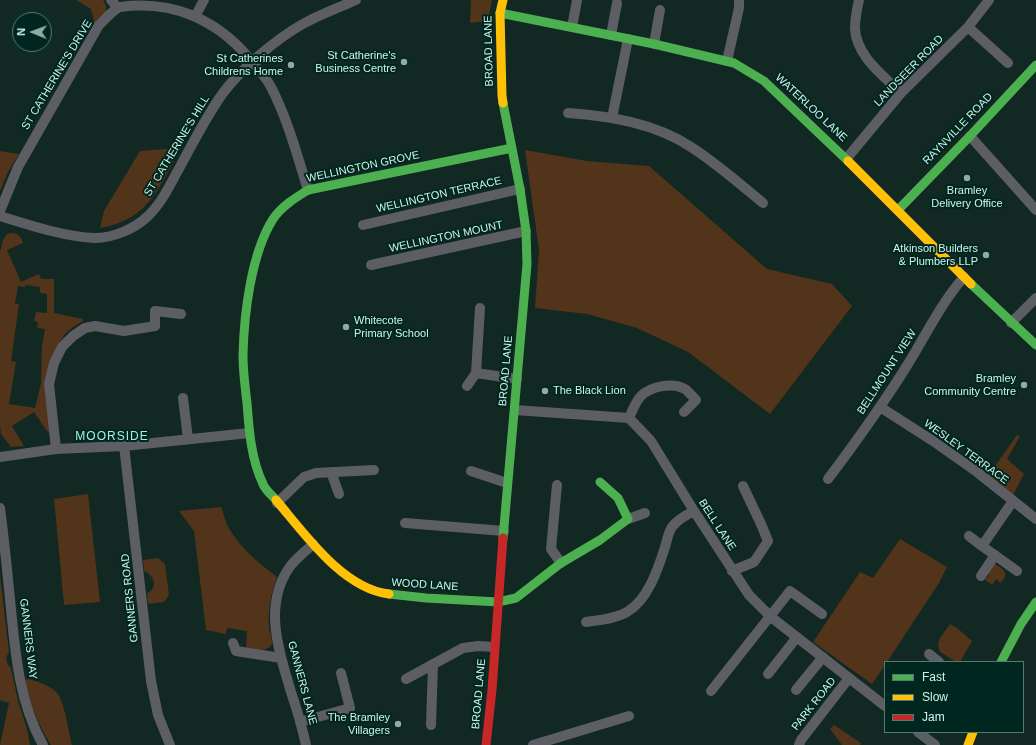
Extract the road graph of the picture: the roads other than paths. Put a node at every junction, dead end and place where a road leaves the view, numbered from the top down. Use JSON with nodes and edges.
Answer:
{"nodes":[{"id":1,"x":111,"y":0,"type":"edge"},
{"id":2,"x":204,"y":0,"type":"edge"},
{"id":3,"x":356,"y":0,"type":"edge"},
{"id":4,"x":503,"y":0,"type":"edge"},
{"id":5,"x":577,"y":0,"type":"edge"},
{"id":6,"x":739,"y":0,"type":"edge"},
{"id":7,"x":858,"y":0,"type":"edge"},
{"id":8,"x":989,"y":0,"type":"edge"},
{"id":9,"x":617,"y":3,"type":"dead end"},
{"id":10,"x":118,"y":8,"type":"junction"},
{"id":11,"x":660,"y":10,"type":"dead end"},
{"id":12,"x":197,"y":13,"type":"junction"},
{"id":13,"x":500,"y":13,"type":"junction"},
{"id":14,"x":572,"y":27,"type":"junction"},
{"id":15,"x":968,"y":27,"type":"junction"},
{"id":16,"x":612,"y":36,"type":"junction"},
{"id":17,"x":628,"y":39,"type":"junction"},
{"id":18,"x":654,"y":44,"type":"junction"},
{"id":19,"x":726,"y":61,"type":"junction"},
{"id":20,"x":252,"y":62,"type":"junction"},
{"id":21,"x":1008,"y":63,"type":"dead end"},
{"id":22,"x":1036,"y":65,"type":"edge"},
{"id":23,"x":901,"y":93,"type":"junction"},
{"id":24,"x":568,"y":114,"type":"dead end"},
{"id":25,"x":612,"y":118,"type":"junction"},
{"id":26,"x":970,"y":136,"type":"junction"},
{"id":27,"x":512,"y":148,"type":"junction"},
{"id":28,"x":847,"y":158,"type":"junction"},
{"id":29,"x":520,"y":189,"type":"junction"},
{"id":30,"x":308,"y":190,"type":"junction"},
{"id":31,"x":763,"y":203,"type":"dead end"},
{"id":32,"x":898,"y":210,"type":"junction"},
{"id":33,"x":1036,"y":210,"type":"edge"},
{"id":34,"x":0,"y":211,"type":"edge"},
{"id":35,"x":0,"y":216,"type":"edge"},
{"id":36,"x":363,"y":224,"type":"dead end"},
{"id":37,"x":526,"y":231,"type":"junction"},
{"id":38,"x":371,"y":265,"type":"dead end"},
{"id":39,"x":964,"y":277,"type":"junction"},
{"id":40,"x":1036,"y":298,"type":"edge"},
{"id":41,"x":480,"y":308,"type":"dead end"},
{"id":42,"x":181,"y":314,"type":"dead end"},
{"id":43,"x":1011,"y":323,"type":"junction"},
{"id":44,"x":1036,"y":345,"type":"edge"},
{"id":45,"x":476,"y":373,"type":"junction"},
{"id":46,"x":517,"y":379,"type":"junction"},
{"id":47,"x":467,"y":386,"type":"dead end"},
{"id":48,"x":183,"y":398,"type":"dead end"},
{"id":49,"x":880,"y":407,"type":"junction"},
{"id":50,"x":515,"y":410,"type":"junction"},
{"id":51,"x":684,"y":412,"type":"dead end"},
{"id":52,"x":629,"y":418,"type":"junction"},
{"id":53,"x":249,"y":433,"type":"junction"},
{"id":54,"x":188,"y":439,"type":"junction"},
{"id":55,"x":124,"y":446,"type":"junction"},
{"id":56,"x":56,"y":449,"type":"junction"},
{"id":57,"x":0,"y":457,"type":"edge"},
{"id":58,"x":374,"y":470,"type":"dead end"},
{"id":59,"x":471,"y":471,"type":"dead end"},
{"id":60,"x":331,"y":472,"type":"junction"},
{"id":61,"x":828,"y":479,"type":"dead end"},
{"id":62,"x":600,"y":482,"type":"dead end"},
{"id":63,"x":507,"y":483,"type":"junction"},
{"id":64,"x":557,"y":485,"type":"dead end"},
{"id":65,"x":743,"y":486,"type":"dead end"},
{"id":66,"x":339,"y":494,"type":"dead end"},
{"id":67,"x":1013,"y":501,"type":"junction"},
{"id":68,"x":277,"y":503,"type":"junction"},
{"id":69,"x":0,"y":508,"type":"edge"},
{"id":70,"x":694,"y":511,"type":"junction"},
{"id":71,"x":645,"y":513,"type":"dead end"},
{"id":72,"x":628,"y":519,"type":"junction"},
{"id":73,"x":1036,"y":519,"type":"edge"},
{"id":74,"x":405,"y":523,"type":"dead end"},
{"id":75,"x":504,"y":531,"type":"junction"},
{"id":76,"x":969,"y":536,"type":"dead end"},
{"id":77,"x":313,"y":544,"type":"junction"},
{"id":78,"x":982,"y":546,"type":"junction"},
{"id":79,"x":995,"y":555,"type":"junction"},
{"id":80,"x":561,"y":563,"type":"junction"},
{"id":81,"x":732,"y":571,"type":"junction"},
{"id":82,"x":1017,"y":571,"type":"dead end"},
{"id":83,"x":980,"y":576,"type":"dead end"},
{"id":84,"x":354,"y":581,"type":"joint"},
{"id":85,"x":498,"y":602,"type":"junction"},
{"id":86,"x":1036,"y":602,"type":"edge"},
{"id":87,"x":822,"y":614,"type":"dead end"},
{"id":88,"x":771,"y":617,"type":"junction"},
{"id":89,"x":586,"y":622,"type":"dead end"},
{"id":90,"x":797,"y":636,"type":"junction"},
{"id":91,"x":233,"y":643,"type":"dead end"},
{"id":92,"x":494,"y":647,"type":"junction"},
{"id":93,"x":929,"y":654,"type":"dead end"},
{"id":94,"x":823,"y":657,"type":"junction"},
{"id":95,"x":281,"y":658,"type":"junction"},
{"id":96,"x":938,"y":661,"type":"edge"},
{"id":97,"x":1002,"y":661,"type":"edge"},
{"id":98,"x":433,"y":664,"type":"junction"},
{"id":99,"x":341,"y":673,"type":"dead end"},
{"id":100,"x":768,"y":674,"type":"dead end"},
{"id":101,"x":849,"y":678,"type":"junction"},
{"id":102,"x":406,"y":679,"type":"dead end"},
{"id":103,"x":796,"y":690,"type":"dead end"},
{"id":104,"x":711,"y":691,"type":"dead end"},
{"id":105,"x":884,"y":705,"type":"edge"},
{"id":106,"x":629,"y":716,"type":"dead end"},
{"id":107,"x":300,"y":722,"type":"junction"},
{"id":108,"x":431,"y":725,"type":"dead end"},
{"id":109,"x":919,"y":733,"type":"edge"},
{"id":110,"x":973,"y":733,"type":"edge"},
{"id":111,"x":43,"y":745,"type":"edge"},
{"id":112,"x":170,"y":745,"type":"edge"},
{"id":113,"x":306,"y":745,"type":"edge"},
{"id":114,"x":486,"y":745,"type":"edge"},
{"id":115,"x":533,"y":745,"type":"edge"},
{"id":116,"x":799,"y":745,"type":"edge"},
{"id":117,"x":935,"y":745,"type":"edge"},
{"id":118,"x":968,"y":745,"type":"edge"}],
"edges":[{"from":1,"to":10,"type":"street"},
{"from":2,"to":12,"type":"street"},
{"from":3,"to":20,"type":"street","name":"ST CATHERINE'S HILL"},
{"from":4,"to":13,"type":"street","name":"BROAD LANE"},
{"from":5,"to":14,"type":"street"},
{"from":6,"to":19,"type":"street"},
{"from":7,"to":23,"type":"street"},
{"from":8,"to":15,"type":"street","name":"LANDSEER ROAD"},
{"from":9,"to":16,"type":"street"},
{"from":10,"to":12,"type":"street","name":"ST CATHERINE'S DRIVE"},
{"from":10,"to":34,"type":"street","name":"ST CATHERINE'S DRIVE"},
{"from":11,"to":18,"type":"street"},
{"from":12,"to":20,"type":"street","name":"ST CATHERINE'S DRIVE"},
{"from":13,"to":14,"type":"street","name":"WATERLOO LANE"},
{"from":13,"to":27,"type":"street","name":"BROAD LANE"},
{"from":14,"to":16,"type":"street","name":"WATERLOO LANE"},
{"from":15,"to":21,"type":"street"},
{"from":15,"to":23,"type":"street","name":"LANDSEER ROAD"},
{"from":16,"to":17,"type":"street","name":"WATERLOO LANE"},
{"from":17,"to":18,"type":"street","name":"WATERLOO LANE"},
{"from":17,"to":25,"type":"street"},
{"from":18,"to":19,"type":"street","name":"WATERLOO LANE"},
{"from":19,"to":28,"type":"street","name":"WATERLOO LANE"},
{"from":20,"to":30,"type":"street","name":"ST CATHERINE'S DRIVE"},
{"from":20,"to":35,"type":"street","name":"ST CATHERINE'S HILL"},
{"from":22,"to":26,"type":"street","name":"RAYNVILLE ROAD"},
{"from":23,"to":28,"type":"street","name":"LANDSEER ROAD"},
{"from":24,"to":25,"type":"street"},
{"from":25,"to":31,"type":"street"},
{"from":26,"to":32,"type":"street","name":"RAYNVILLE ROAD"},
{"from":26,"to":33,"type":"street"},
{"from":27,"to":29,"type":"street","name":"BROAD LANE"},
{"from":27,"to":30,"type":"street","name":"WELLINGTON GROVE"},
{"from":28,"to":32,"type":"street","name":"WATERLOO LANE"},
{"from":29,"to":36,"type":"street","name":"WELLINGTON TERRACE"},
{"from":29,"to":37,"type":"street","name":"BROAD LANE"},
{"from":30,"to":53,"type":"street","name":"WELLINGTON GROVE"},
{"from":32,"to":39,"type":"street","name":"WATERLOO LANE"},
{"from":37,"to":38,"type":"street","name":"WELLINGTON MOUNT"},
{"from":37,"to":46,"type":"street","name":"BROAD LANE"},
{"from":39,"to":43,"type":"street","name":"WATERLOO LANE"},
{"from":39,"to":49,"type":"street","name":"BELLMOUNT VIEW"},
{"from":40,"to":43,"type":"street"},
{"from":41,"to":45,"type":"street"},
{"from":42,"to":56,"type":"street"},
{"from":43,"to":44,"type":"street","name":"WATERLOO LANE"},
{"from":45,"to":46,"type":"street"},
{"from":45,"to":47,"type":"street"},
{"from":46,"to":50,"type":"street","name":"BROAD LANE"},
{"from":48,"to":54,"type":"street"},
{"from":49,"to":61,"type":"street","name":"BELLMOUNT VIEW"},
{"from":49,"to":67,"type":"street","name":"WESLEY TERRACE"},
{"from":50,"to":52,"type":"street"},
{"from":50,"to":63,"type":"street","name":"BROAD LANE"},
{"from":51,"to":52,"type":"street"},
{"from":52,"to":70,"type":"street","name":"BELL LANE"},
{"from":53,"to":54,"type":"street"},
{"from":53,"to":68,"type":"street","name":"WELLINGTON GROVE"},
{"from":54,"to":55,"type":"street"},
{"from":55,"to":56,"type":"street"},
{"from":55,"to":112,"type":"street","name":"GANNERS ROAD"},
{"from":56,"to":57,"type":"street"},
{"from":58,"to":60,"type":"street"},
{"from":59,"to":63,"type":"street"},
{"from":60,"to":66,"type":"street"},
{"from":60,"to":68,"type":"street"},
{"from":62,"to":72,"type":"street"},
{"from":63,"to":75,"type":"street","name":"BROAD LANE"},
{"from":64,"to":80,"type":"street"},
{"from":65,"to":81,"type":"street"},
{"from":67,"to":73,"type":"street","name":"WESLEY TERRACE"},
{"from":67,"to":78,"type":"street"},
{"from":68,"to":77,"type":"street","name":"WELLINGTON GROVE"},
{"from":69,"to":111,"type":"street","name":"GANNERS WAY"},
{"from":70,"to":81,"type":"street","name":"BELL LANE"},
{"from":70,"to":89,"type":"street"},
{"from":71,"to":72,"type":"street"},
{"from":72,"to":80,"type":"street","name":"WOOD LANE"},
{"from":74,"to":75,"type":"street"},
{"from":75,"to":85,"type":"street","name":"BROAD LANE"},
{"from":76,"to":78,"type":"street"},
{"from":77,"to":84,"type":"street","name":"WELLINGTON GROVE"},
{"from":77,"to":95,"type":"street","name":"GANNERS LANE"},
{"from":78,"to":79,"type":"street"},
{"from":79,"to":82,"type":"street"},
{"from":79,"to":83,"type":"street"},
{"from":80,"to":85,"type":"street","name":"WOOD LANE"},
{"from":81,"to":88,"type":"street","name":"BELL LANE"},
{"from":84,"to":85,"type":"street","name":"WOOD LANE"},
{"from":85,"to":92,"type":"street","name":"BROAD LANE"},
{"from":86,"to":97,"type":"street"},
{"from":87,"to":88,"type":"street"},
{"from":88,"to":90,"type":"street","name":"BELL LANE"},
{"from":88,"to":104,"type":"street"},
{"from":90,"to":94,"type":"street","name":"BELL LANE"},
{"from":90,"to":100,"type":"street"},
{"from":91,"to":95,"type":"street"},
{"from":92,"to":98,"type":"street"},
{"from":92,"to":114,"type":"street","name":"BROAD LANE"},
{"from":93,"to":96,"type":"street"},
{"from":94,"to":101,"type":"street","name":"BELL LANE"},
{"from":94,"to":103,"type":"street"},
{"from":95,"to":107,"type":"street","name":"GANNERS LANE"},
{"from":98,"to":102,"type":"street"},
{"from":98,"to":108,"type":"street"},
{"from":99,"to":107,"type":"street"},
{"from":101,"to":105,"type":"street","name":"BELL LANE"},
{"from":101,"to":116,"type":"street","name":"PARK ROAD"},
{"from":106,"to":115,"type":"street"},
{"from":107,"to":113,"type":"street","name":"GANNERS LANE"},
{"from":109,"to":117,"type":"street"},
{"from":110,"to":118,"type":"street"}]}
